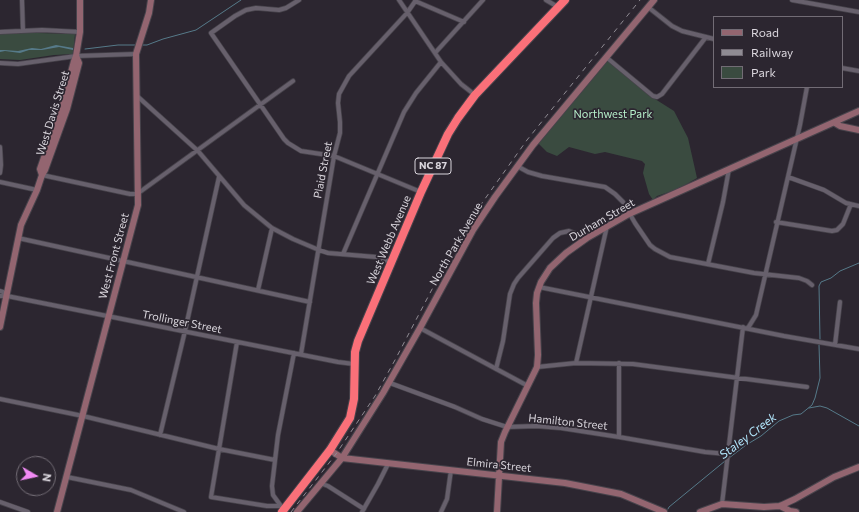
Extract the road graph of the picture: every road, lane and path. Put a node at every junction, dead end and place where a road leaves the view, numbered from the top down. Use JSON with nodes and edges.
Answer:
{"nodes":[{"id":1,"x":22,"y":0,"type":"edge"},
{"id":2,"x":80,"y":0,"type":"edge"},
{"id":3,"x":151,"y":0,"type":"edge"},
{"id":4,"x":299,"y":0,"type":"edge"},
{"id":5,"x":399,"y":0,"type":"edge"},
{"id":6,"x":415,"y":0,"type":"edge"},
{"id":7,"x":483,"y":0,"type":"edge"},
{"id":8,"x":546,"y":0,"type":"edge"},
{"id":9,"x":565,"y":0,"type":"edge"},
{"id":10,"x":654,"y":0,"type":"edge"},
{"id":11,"x":792,"y":0,"type":"edge"},
{"id":12,"x":825,"y":0,"type":"edge"},
{"id":13,"x":824,"y":6,"type":"junction"},
{"id":14,"x":559,"y":7,"type":"junction"},
{"id":15,"x":648,"y":7,"type":"junction"},
{"id":16,"x":859,"y":12,"type":"edge"},
{"id":17,"x":407,"y":13,"type":"junction"},
{"id":18,"x":464,"y":22,"type":"junction"},
{"id":19,"x":23,"y":31,"type":"junction"},
{"id":20,"x":0,"y":32,"type":"edge"},
{"id":21,"x":80,"y":32,"type":"junction"},
{"id":22,"x":706,"y":37,"type":"junction"},
{"id":23,"x":713,"y":39,"type":"edge"},
{"id":24,"x":137,"y":52,"type":"junction"},
{"id":25,"x":435,"y":53,"type":"junction"},
{"id":26,"x":76,"y":56,"type":"junction"},
{"id":27,"x":606,"y":58,"type":"junction"},
{"id":28,"x":441,"y":62,"type":"junction"},
{"id":29,"x":0,"y":63,"type":"edge"},
{"id":30,"x":843,"y":68,"type":"edge"},
{"id":31,"x":859,"y":71,"type":"edge"},
{"id":32,"x":293,"y":81,"type":"dead end"},
{"id":33,"x":807,"y":88,"type":"edge"},
{"id":34,"x":136,"y":95,"type":"junction"},
{"id":35,"x":475,"y":95,"type":"junction"},
{"id":36,"x":261,"y":105,"type":"junction"},
{"id":37,"x":859,"y":111,"type":"edge"},
{"id":38,"x":835,"y":123,"type":"junction"},
{"id":39,"x":859,"y":130,"type":"edge"},
{"id":40,"x":797,"y":140,"type":"junction"},
{"id":41,"x":0,"y":147,"type":"edge"},
{"id":42,"x":198,"y":151,"type":"junction"},
{"id":43,"x":334,"y":156,"type":"junction"},
{"id":44,"x":517,"y":166,"type":"junction"},
{"id":45,"x":729,"y":169,"type":"junction"},
{"id":46,"x":0,"y":173,"type":"edge"},
{"id":47,"x":378,"y":174,"type":"junction"},
{"id":48,"x":42,"y":175,"type":"junction"},
{"id":49,"x":219,"y":177,"type":"junction"},
{"id":50,"x":788,"y":177,"type":"junction"},
{"id":51,"x":0,"y":182,"type":"edge"},
{"id":52,"x":37,"y":190,"type":"junction"},
{"id":53,"x":421,"y":192,"type":"junction"},
{"id":54,"x":137,"y":194,"type":"junction"},
{"id":55,"x":851,"y":204,"type":"junction"},
{"id":56,"x":859,"y":206,"type":"edge"},
{"id":57,"x":629,"y":214,"type":"junction"},
{"id":58,"x":776,"y":222,"type":"junction"},
{"id":59,"x":607,"y":226,"type":"junction"},
{"id":60,"x":272,"y":228,"type":"junction"},
{"id":61,"x":18,"y":238,"type":"junction"},
{"id":62,"x":587,"y":238,"type":"junction"},
{"id":63,"x":319,"y":250,"type":"junction"},
{"id":64,"x":343,"y":254,"type":"junction"},
{"id":65,"x":124,"y":261,"type":"junction"},
{"id":66,"x":391,"y":262,"type":"junction"},
{"id":67,"x":708,"y":264,"type":"junction"},
{"id":68,"x":765,"y":275,"type":"junction"},
{"id":69,"x":197,"y":277,"type":"junction"},
{"id":70,"x":812,"y":285,"type":"dead end"},
{"id":71,"x":539,"y":288,"type":"junction"},
{"id":72,"x":258,"y":290,"type":"junction"},
{"id":73,"x":0,"y":291,"type":"edge"},
{"id":74,"x":3,"y":296,"type":"edge"},
{"id":75,"x":590,"y":298,"type":"junction"},
{"id":76,"x":310,"y":302,"type":"junction"},
{"id":77,"x":840,"y":302,"type":"dead end"},
{"id":78,"x":109,"y":317,"type":"junction"},
{"id":79,"x":0,"y":327,"type":"edge"},
{"id":80,"x":420,"y":328,"type":"junction"},
{"id":81,"x":746,"y":328,"type":"junction"},
{"id":82,"x":185,"y":331,"type":"junction"},
{"id":83,"x":237,"y":342,"type":"junction"},
{"id":84,"x":835,"y":345,"type":"junction"},
{"id":85,"x":859,"y":349,"type":"edge"},
{"id":86,"x":294,"y":353,"type":"junction"},
{"id":87,"x":301,"y":354,"type":"junction"},
{"id":88,"x":576,"y":363,"type":"junction"},
{"id":89,"x":354,"y":364,"type":"junction"},
{"id":90,"x":618,"y":364,"type":"junction"},
{"id":91,"x":536,"y":367,"type":"junction"},
{"id":92,"x":496,"y":369,"type":"junction"},
{"id":93,"x":736,"y":378,"type":"junction"},
{"id":94,"x":390,"y":383,"type":"junction"},
{"id":95,"x":528,"y":386,"type":"junction"},
{"id":96,"x":807,"y":387,"type":"dead end"},
{"id":97,"x":0,"y":399,"type":"edge"},
{"id":98,"x":83,"y":416,"type":"junction"},
{"id":99,"x":508,"y":426,"type":"junction"},
{"id":100,"x":160,"y":435,"type":"junction"},
{"id":101,"x":619,"y":437,"type":"junction"},
{"id":102,"x":219,"y":449,"type":"junction"},
{"id":103,"x":330,"y":450,"type":"junction"},
{"id":104,"x":727,"y":454,"type":"junction"},
{"id":105,"x":342,"y":458,"type":"junction"},
{"id":106,"x":275,"y":460,"type":"junction"},
{"id":107,"x":388,"y":464,"type":"junction"},
{"id":108,"x":859,"y":467,"type":"edge"},
{"id":109,"x":451,"y":470,"type":"junction"},
{"id":110,"x":499,"y":476,"type":"junction"},
{"id":111,"x":67,"y":477,"type":"junction"},
{"id":112,"x":320,"y":483,"type":"junction"},
{"id":113,"x":0,"y":502,"type":"edge"},
{"id":114,"x":722,"y":504,"type":"junction"},
{"id":115,"x":780,"y":506,"type":"junction"},
{"id":116,"x":282,"y":509,"type":"edge"},
{"id":117,"x":363,"y":510,"type":"edge"},
{"id":118,"x":28,"y":512,"type":"edge"},
{"id":119,"x":57,"y":512,"type":"edge"},
{"id":120,"x":184,"y":512,"type":"edge"},
{"id":121,"x":297,"y":512,"type":"edge"},
{"id":122,"x":441,"y":512,"type":"edge"},
{"id":123,"x":497,"y":512,"type":"edge"},
{"id":124,"x":664,"y":512,"type":"edge"},
{"id":125,"x":700,"y":512,"type":"edge"},
{"id":126,"x":796,"y":512,"type":"edge"}],
"edges":[{"from":1,"to":19,"type":"street"},
{"from":2,"to":21,"type":"street","name":"West Davis Street"},
{"from":3,"to":24,"type":"street","name":"West Front Street"},
{"from":4,"to":36,"type":"street"},
{"from":5,"to":17,"type":"street"},
{"from":6,"to":17,"type":"street","name":"Plaid Street"},
{"from":6,"to":18,"type":"street"},
{"from":7,"to":18,"type":"street"},
{"from":8,"to":14,"type":"street"},
{"from":9,"to":14,"type":"highway","name":"West Webb Avenue","number":"NC 87"},
{"from":10,"to":15,"type":"street","name":"North Park Avenue"},
{"from":11,"to":13,"type":"street"},
{"from":12,"to":13,"type":"street"},
{"from":13,"to":16,"type":"street"},
{"from":14,"to":35,"type":"highway","name":"West Webb Avenue","number":"NC 87"},
{"from":15,"to":22,"type":"street"},
{"from":15,"to":27,"type":"street","name":"North Park Avenue"},
{"from":17,"to":25,"type":"street"},
{"from":17,"to":43,"type":"street","name":"Plaid Street"},
{"from":18,"to":25,"type":"street"},
{"from":19,"to":20,"type":"street"},
{"from":19,"to":21,"type":"street"},
{"from":21,"to":26,"type":"street","name":"West Davis Street"},
{"from":22,"to":23,"type":"street"},
{"from":22,"to":27,"type":"street"},
{"from":24,"to":26,"type":"street"},
{"from":24,"to":34,"type":"street","name":"West Front Street"},
{"from":25,"to":28,"type":"street"},
{"from":26,"to":29,"type":"street"},
{"from":26,"to":48,"type":"street","name":"West Davis Street"},
{"from":27,"to":44,"type":"street","name":"North Park Avenue"},
{"from":28,"to":35,"type":"street"},
{"from":28,"to":47,"type":"street"},
{"from":30,"to":31,"type":"street"},
{"from":32,"to":36,"type":"street"},
{"from":33,"to":40,"type":"street"},
{"from":34,"to":42,"type":"street"},
{"from":34,"to":54,"type":"street","name":"West Front Street"},
{"from":35,"to":53,"type":"highway","name":"West Webb Avenue","number":"NC 87"},
{"from":36,"to":42,"type":"street"},
{"from":36,"to":43,"type":"street"},
{"from":37,"to":38,"type":"street","name":"Durham Street"},
{"from":38,"to":39,"type":"street"},
{"from":38,"to":40,"type":"street","name":"Durham Street"},
{"from":40,"to":45,"type":"street","name":"Durham Street"},
{"from":40,"to":50,"type":"street"},
{"from":41,"to":46,"type":"street"},
{"from":42,"to":49,"type":"street"},
{"from":42,"to":54,"type":"street"},
{"from":43,"to":47,"type":"street"},
{"from":43,"to":63,"type":"street","name":"Plaid Street"},
{"from":44,"to":57,"type":"street"},
{"from":44,"to":80,"type":"street","name":"North Park Avenue"},
{"from":45,"to":57,"type":"street","name":"Durham Street"},
{"from":45,"to":67,"type":"street"},
{"from":47,"to":53,"type":"street"},
{"from":47,"to":64,"type":"street"},
{"from":48,"to":52,"type":"street","name":"West Davis Street"},
{"from":48,"to":54,"type":"street"},
{"from":49,"to":60,"type":"street"},
{"from":49,"to":69,"type":"street"},
{"from":50,"to":55,"type":"street"},
{"from":50,"to":58,"type":"street"},
{"from":51,"to":52,"type":"street"},
{"from":52,"to":61,"type":"street","name":"West Davis Street"},
{"from":53,"to":66,"type":"highway","name":"West Webb Avenue","number":"NC 87"},
{"from":54,"to":65,"type":"street","name":"West Front Street"},
{"from":55,"to":56,"type":"street"},
{"from":55,"to":58,"type":"street"},
{"from":57,"to":59,"type":"street","name":"Durham Street"},
{"from":57,"to":67,"type":"street"},
{"from":58,"to":68,"type":"street"},
{"from":59,"to":62,"type":"street","name":"Durham Street"},
{"from":59,"to":75,"type":"street"},
{"from":60,"to":63,"type":"street"},
{"from":60,"to":72,"type":"street"},
{"from":61,"to":65,"type":"street"},
{"from":61,"to":74,"type":"street","name":"West Davis Street"},
{"from":62,"to":71,"type":"street","name":"Durham Street"},
{"from":62,"to":92,"type":"street"},
{"from":63,"to":64,"type":"street"},
{"from":63,"to":76,"type":"street","name":"Plaid Street"},
{"from":64,"to":66,"type":"street"},
{"from":65,"to":69,"type":"street"},
{"from":65,"to":78,"type":"street","name":"West Front Street"},
{"from":66,"to":89,"type":"highway","name":"West Webb Avenue","number":"NC 87"},
{"from":67,"to":68,"type":"street"},
{"from":68,"to":70,"type":"street"},
{"from":68,"to":81,"type":"street"},
{"from":69,"to":72,"type":"street"},
{"from":69,"to":82,"type":"street"},
{"from":71,"to":75,"type":"street"},
{"from":71,"to":91,"type":"street","name":"Durham Street"},
{"from":72,"to":76,"type":"street"},
{"from":73,"to":74,"type":"street"},
{"from":74,"to":78,"type":"street","name":"Trollinger Street"},
{"from":74,"to":79,"type":"street","name":"West Davis Street"},
{"from":75,"to":81,"type":"street"},
{"from":75,"to":88,"type":"street"},
{"from":76,"to":87,"type":"street","name":"Plaid Street"},
{"from":77,"to":84,"type":"street"},
{"from":78,"to":82,"type":"street","name":"Trollinger Street"},
{"from":78,"to":98,"type":"street","name":"West Front Street"},
{"from":80,"to":92,"type":"street"},
{"from":80,"to":94,"type":"street","name":"North Park Avenue"},
{"from":81,"to":84,"type":"street"},
{"from":81,"to":93,"type":"street"},
{"from":82,"to":83,"type":"street","name":"Trollinger Street"},
{"from":82,"to":100,"type":"street"},
{"from":83,"to":86,"type":"street","name":"Trollinger Street"},
{"from":83,"to":102,"type":"street"},
{"from":84,"to":85,"type":"street"},
{"from":86,"to":87,"type":"street","name":"Trollinger Street"},
{"from":86,"to":106,"type":"street"},
{"from":87,"to":89,"type":"street","name":"Trollinger Street"},
{"from":88,"to":90,"type":"street"},
{"from":88,"to":91,"type":"street"},
{"from":89,"to":103,"type":"highway","name":"West Webb Avenue","number":"NC 87"},
{"from":90,"to":93,"type":"street"},
{"from":90,"to":101,"type":"street"},
{"from":91,"to":95,"type":"street","name":"Durham Street"},
{"from":92,"to":95,"type":"street"},
{"from":93,"to":96,"type":"street"},
{"from":93,"to":104,"type":"street"},
{"from":94,"to":99,"type":"street","name":"Hamilton Street"},
{"from":94,"to":105,"type":"street","name":"North Park Avenue"},
{"from":95,"to":99,"type":"street","name":"Durham Street"},
{"from":97,"to":98,"type":"street"},
{"from":98,"to":100,"type":"street"},
{"from":98,"to":111,"type":"street","name":"West Front Street"},
{"from":99,"to":101,"type":"street","name":"Hamilton Street"},
{"from":99,"to":110,"type":"street","name":"Durham Street"},
{"from":100,"to":102,"type":"street"},
{"from":101,"to":104,"type":"street","name":"Hamilton Street"},
{"from":102,"to":106,"type":"street"},
{"from":102,"to":116,"type":"street"},
{"from":103,"to":105,"type":"street","name":"Elmira Street"},
{"from":103,"to":116,"type":"highway","name":"West Webb Avenue","number":"NC 87"},
{"from":104,"to":114,"type":"street"},
{"from":105,"to":107,"type":"street","name":"Elmira Street"},
{"from":105,"to":112,"type":"street","name":"North Park Avenue"},
{"from":106,"to":116,"type":"street"},
{"from":107,"to":109,"type":"street","name":"Elmira Street"},
{"from":107,"to":117,"type":"street"},
{"from":108,"to":115,"type":"street"},
{"from":109,"to":110,"type":"street","name":"Elmira Street"},
{"from":109,"to":122,"type":"street"},
{"from":110,"to":123,"type":"street","name":"Durham Street"},
{"from":110,"to":124,"type":"street","name":"Elmira Street"},
{"from":111,"to":119,"type":"street","name":"West Front Street"},
{"from":111,"to":120,"type":"street"},
{"from":112,"to":117,"type":"street"},
{"from":112,"to":121,"type":"street","name":"North Park Avenue"},
{"from":113,"to":118,"type":"street"},
{"from":114,"to":115,"type":"street"},
{"from":114,"to":125,"type":"street"},
{"from":115,"to":126,"type":"street"}]}
